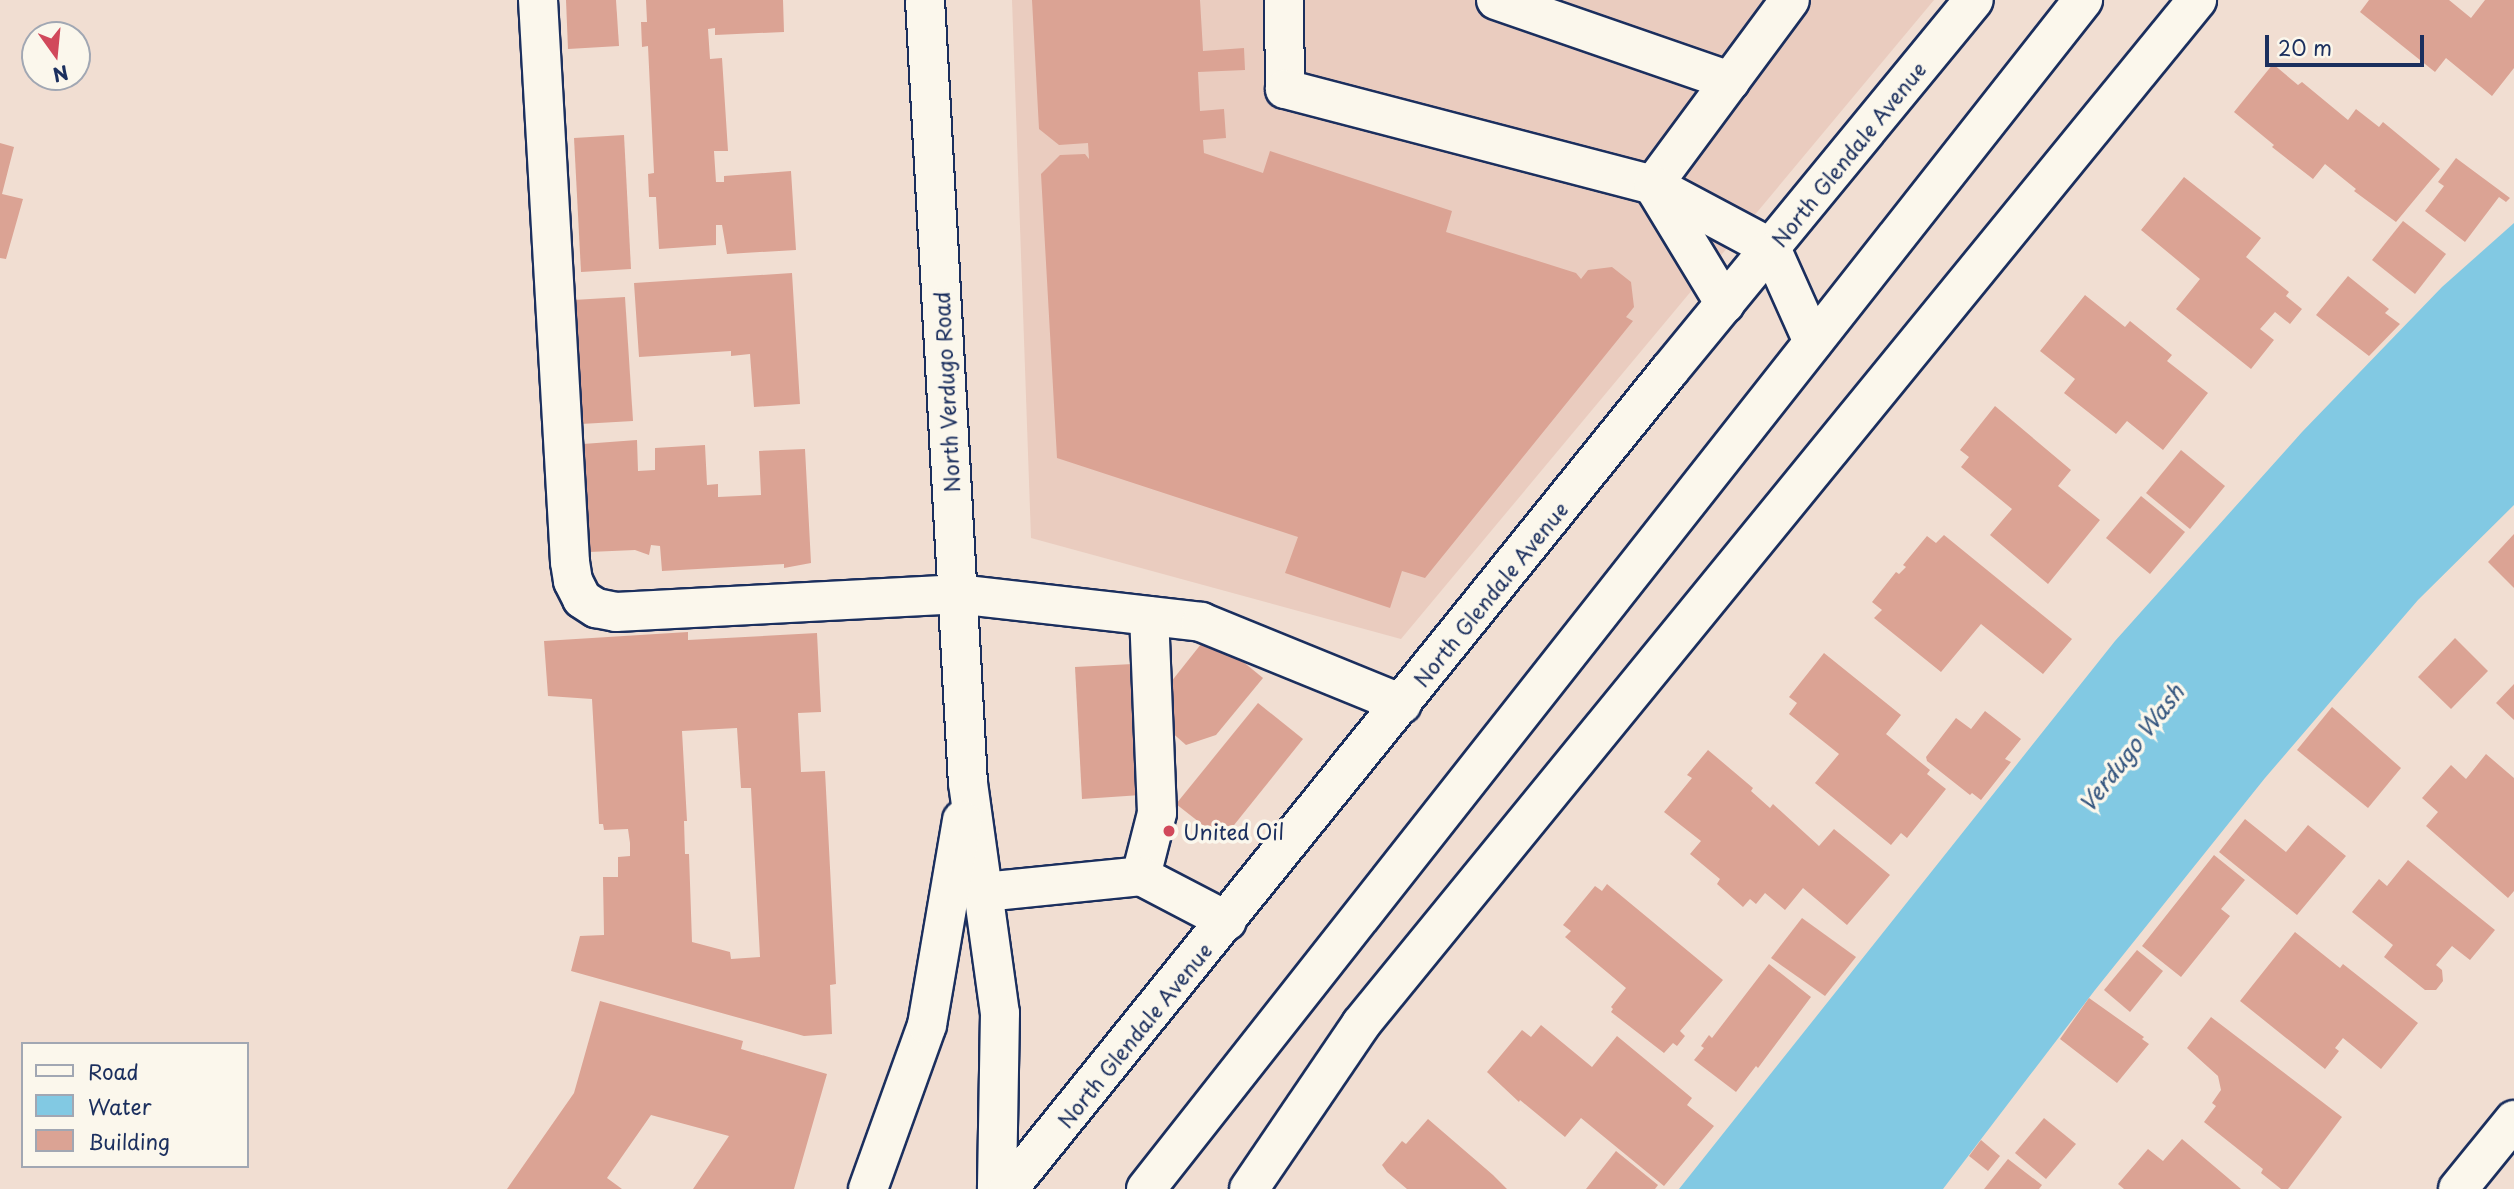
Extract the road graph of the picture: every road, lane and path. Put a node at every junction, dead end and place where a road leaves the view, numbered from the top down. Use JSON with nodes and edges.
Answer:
{"nodes":[{"id":1,"x":538,"y":0,"type":"edge"},
{"id":2,"x":925,"y":0,"type":"edge"},
{"id":3,"x":1284,"y":0,"type":"edge"},
{"id":4,"x":1496,"y":0,"type":"edge"},
{"id":5,"x":1790,"y":0,"type":"edge"},
{"id":6,"x":1974,"y":0,"type":"edge"},
{"id":7,"x":2083,"y":0,"type":"edge"},
{"id":8,"x":2197,"y":0,"type":"edge"},
{"id":9,"x":1730,"y":81,"type":"junction"},
{"id":10,"x":1653,"y":185,"type":"junction"},
{"id":11,"x":1771,"y":248,"type":"junction"},
{"id":12,"x":1725,"y":304,"type":"junction"},
{"id":13,"x":1813,"y":342,"type":"junction"},
{"id":14,"x":957,"y":594,"type":"junction"},
{"id":15,"x":1149,"y":616,"type":"junction"},
{"id":16,"x":1402,"y":704,"type":"junction"},
{"id":17,"x":968,"y":783,"type":"junction"},
{"id":18,"x":1141,"y":876,"type":"junction"},
{"id":19,"x":984,"y":892,"type":"junction"},
{"id":20,"x":1227,"y":922,"type":"junction"},
{"id":21,"x":2514,"y":1120,"type":"edge"},
{"id":22,"x":868,"y":1189,"type":"edge"},
{"id":23,"x":997,"y":1189,"type":"edge"},
{"id":24,"x":1008,"y":1189,"type":"edge"},
{"id":25,"x":1146,"y":1189,"type":"edge"},
{"id":26,"x":1249,"y":1189,"type":"edge"},
{"id":27,"x":2458,"y":1189,"type":"edge"}],
"edges":[{"from":1,"to":14,"type":"main road"},
{"from":2,"to":14,"type":"main road","name":"North Verdugo Road"},
{"from":3,"to":10,"type":"main road"},
{"from":4,"to":9,"type":"main road"},
{"from":5,"to":9,"type":"main road"},
{"from":6,"to":11,"type":"main road","name":"North Glendale Avenue"},
{"from":7,"to":13,"type":"main road"},
{"from":8,"to":26,"type":"main road"},
{"from":9,"to":10,"type":"main road"},
{"from":10,"to":11,"type":"main road"},
{"from":10,"to":12,"type":"main road"},
{"from":11,"to":12,"type":"main road","name":"North Glendale Avenue"},
{"from":11,"to":13,"type":"main road"},
{"from":12,"to":16,"type":"main road","name":"North Glendale Avenue"},
{"from":13,"to":25,"type":"main road"},
{"from":14,"to":15,"type":"main road"},
{"from":14,"to":17,"type":"main road","name":"North Verdugo Road"},
{"from":15,"to":16,"type":"main road"},
{"from":15,"to":18,"type":"main road"},
{"from":16,"to":20,"type":"main road","name":"North Glendale Avenue"},
{"from":17,"to":19,"type":"main road","name":"North Verdugo Road"},
{"from":17,"to":22,"type":"main road","name":"North Verdugo Road"},
{"from":18,"to":19,"type":"main road"},
{"from":18,"to":20,"type":"main road"},
{"from":19,"to":23,"type":"main road","name":"North Verdugo Road"},
{"from":20,"to":24,"type":"main road","name":"North Glendale Avenue"},
{"from":21,"to":27,"type":"main road"}]}
